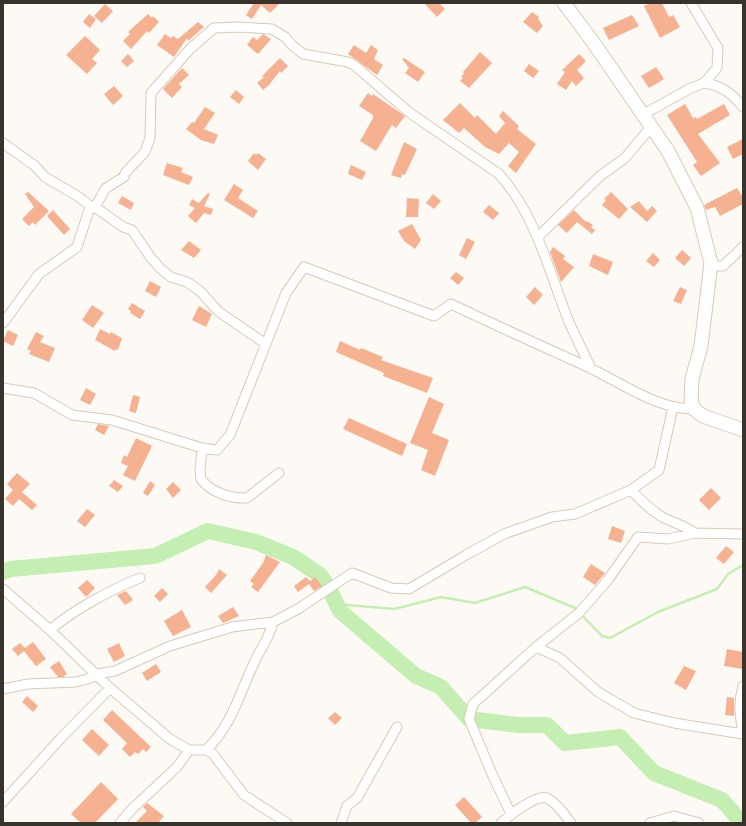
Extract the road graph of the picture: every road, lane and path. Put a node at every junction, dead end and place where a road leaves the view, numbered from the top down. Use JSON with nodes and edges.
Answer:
{"nodes":[{"id":1,"x":564,"y":3,"type":"edge"},
{"id":2,"x":691,"y":3,"type":"edge"},
{"id":3,"x":704,"y":83,"type":"junction"},
{"id":4,"x":743,"y":107,"type":"edge"},
{"id":5,"x":644,"y":114,"type":"junction"},
{"id":6,"x":651,"y":127,"type":"junction"},
{"id":7,"x":3,"y":143,"type":"edge"},
{"id":8,"x":94,"y":208,"type":"junction"},
{"id":9,"x":538,"y":237,"type":"junction"},
{"id":10,"x":743,"y":247,"type":"edge"},
{"id":11,"x":711,"y":266,"type":"junction"},
{"id":12,"x":3,"y":323,"type":"edge"},
{"id":13,"x":266,"y":344,"type":"junction"},
{"id":14,"x":591,"y":369,"type":"junction"},
{"id":15,"x":3,"y":388,"type":"edge"},
{"id":16,"x":672,"y":406,"type":"junction"},
{"id":17,"x":694,"y":409,"type":"junction"},
{"id":18,"x":743,"y":430,"type":"edge"},
{"id":19,"x":202,"y":448,"type":"junction"},
{"id":20,"x":279,"y":473,"type":"dead end"},
{"id":21,"x":631,"y":490,"type":"junction"},
{"id":22,"x":695,"y":533,"type":"junction"},
{"id":23,"x":743,"y":534,"type":"edge"},
{"id":24,"x":140,"y":578,"type":"dead end"},
{"id":25,"x":3,"y":588,"type":"edge"},
{"id":26,"x":274,"y":622,"type":"junction"},
{"id":27,"x":50,"y":630,"type":"junction"},
{"id":28,"x":536,"y":647,"type":"junction"},
{"id":29,"x":97,"y":674,"type":"junction"},
{"id":30,"x":743,"y":686,"type":"edge"},
{"id":31,"x":110,"y":688,"type":"junction"},
{"id":32,"x":3,"y":689,"type":"edge"},
{"id":33,"x":397,"y":727,"type":"dead end"},
{"id":34,"x":743,"y":734,"type":"edge"},
{"id":35,"x":189,"y":750,"type":"junction"},
{"id":36,"x":206,"y":750,"type":"junction"},
{"id":37,"x":3,"y":802,"type":"edge"},
{"id":38,"x":511,"y":814,"type":"junction"},
{"id":39,"x":120,"y":823,"type":"edge"},
{"id":40,"x":287,"y":823,"type":"edge"},
{"id":41,"x":341,"y":823,"type":"edge"},
{"id":42,"x":500,"y":823,"type":"edge"},
{"id":43,"x":571,"y":823,"type":"edge"},
{"id":44,"x":650,"y":823,"type":"edge"},
{"id":45,"x":699,"y":823,"type":"edge"}],
"edges":[{"from":1,"to":5,"type":"street"},
{"from":2,"to":3,"type":"street"},
{"from":3,"to":4,"type":"street"},
{"from":3,"to":5,"type":"street"},
{"from":5,"to":6,"type":"street"},
{"from":6,"to":9,"type":"street"},
{"from":6,"to":11,"type":"street"},
{"from":7,"to":8,"type":"street"},
{"from":8,"to":9,"type":"street"},
{"from":8,"to":12,"type":"street"},
{"from":8,"to":13,"type":"street"},
{"from":9,"to":14,"type":"street"},
{"from":10,"to":11,"type":"street"},
{"from":11,"to":17,"type":"street"},
{"from":13,"to":14,"type":"street"},
{"from":13,"to":19,"type":"street"},
{"from":14,"to":16,"type":"street"},
{"from":15,"to":19,"type":"street"},
{"from":16,"to":17,"type":"street"},
{"from":16,"to":21,"type":"street"},
{"from":17,"to":18,"type":"street"},
{"from":19,"to":20,"type":"street"},
{"from":21,"to":22,"type":"street"},
{"from":21,"to":26,"type":"street"},
{"from":22,"to":23,"type":"street"},
{"from":22,"to":28,"type":"street"},
{"from":24,"to":27,"type":"street"},
{"from":25,"to":27,"type":"street"},
{"from":26,"to":29,"type":"street"},
{"from":26,"to":36,"type":"street"},
{"from":27,"to":29,"type":"street"},
{"from":28,"to":34,"type":"street"},
{"from":28,"to":38,"type":"street"},
{"from":29,"to":31,"type":"street"},
{"from":29,"to":32,"type":"street"},
{"from":30,"to":34,"type":"street"},
{"from":31,"to":35,"type":"street"},
{"from":31,"to":37,"type":"street"},
{"from":33,"to":41,"type":"street"},
{"from":35,"to":36,"type":"street"},
{"from":35,"to":39,"type":"street"},
{"from":36,"to":40,"type":"street"},
{"from":38,"to":42,"type":"street"},
{"from":38,"to":43,"type":"street"},
{"from":44,"to":45,"type":"street"}]}
